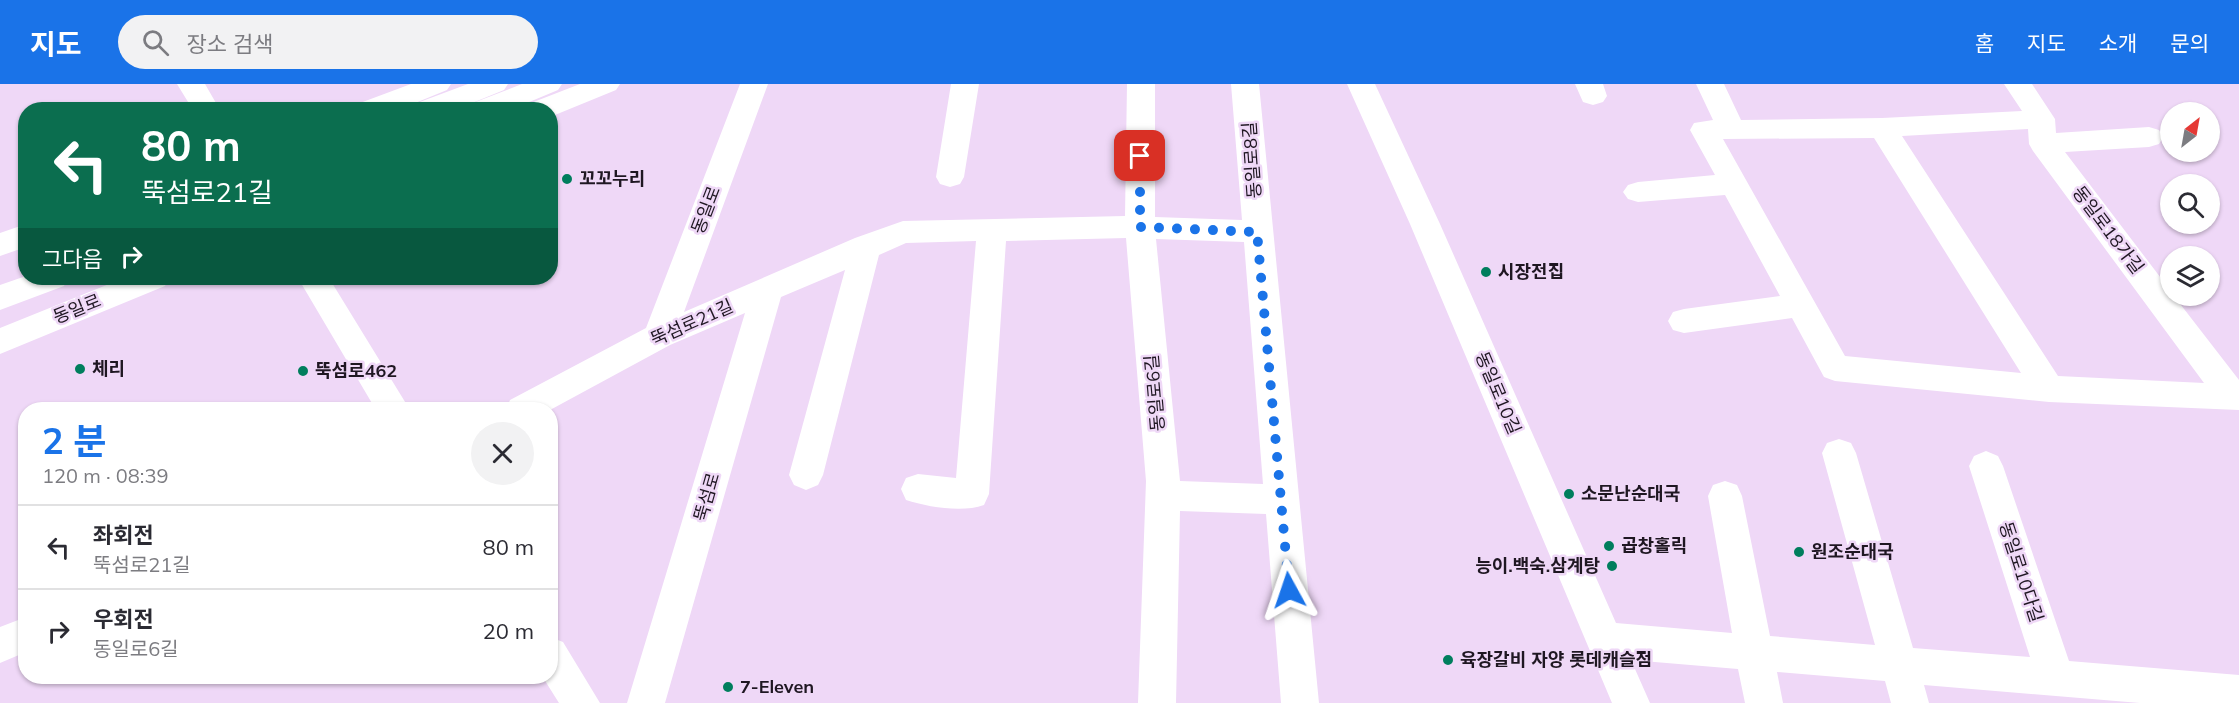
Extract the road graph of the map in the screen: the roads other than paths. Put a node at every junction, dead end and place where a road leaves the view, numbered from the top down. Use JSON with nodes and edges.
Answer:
{"nodes":[{"id":1,"x":191,"y":84,"type":"edge"},
{"id":2,"x":437,"y":84,"type":"edge"},
{"id":3,"x":494,"y":84,"type":"edge"},
{"id":4,"x":548,"y":84,"type":"edge"},
{"id":5,"x":606,"y":84,"type":"edge"},
{"id":6,"x":753,"y":84,"type":"edge"},
{"id":7,"x":965,"y":84,"type":"edge"},
{"id":8,"x":1141,"y":84,"type":"edge"},
{"id":9,"x":1245,"y":84,"type":"edge"},
{"id":10,"x":1710,"y":84,"type":"edge"},
{"id":11,"x":2018,"y":84,"type":"edge"},
{"id":12,"x":1369,"y":86,"type":"edge"},
{"id":13,"x":202,"y":102,"type":"edge"},
{"id":14,"x":391,"y":102,"type":"edge"},
{"id":15,"x":448,"y":102,"type":"edge"},
{"id":16,"x":503,"y":102,"type":"edge"},
{"id":17,"x":558,"y":104,"type":"edge"},
{"id":18,"x":1882,"y":128,"type":"junction"},
{"id":19,"x":1732,"y":131,"type":"junction"},
{"id":20,"x":2042,"y":132,"type":"junction"},
{"id":21,"x":2149,"y":137,"type":"dead end"},
{"id":22,"x":951,"y":177,"type":"dead end"},
{"id":23,"x":1734,"y":184,"type":"junction"},
{"id":24,"x":1638,"y":192,"type":"dead end"},
{"id":25,"x":1140,"y":227,"type":"junction"},
{"id":26,"x":992,"y":230,"type":"junction"},
{"id":27,"x":1257,"y":232,"type":"junction"},
{"id":28,"x":18,"y":238,"type":"edge"},
{"id":29,"x":0,"y":245,"type":"edge"},
{"id":30,"x":866,"y":246,"type":"junction"},
{"id":31,"x":18,"y":267,"type":"edge"},
{"id":32,"x":0,"y":274,"type":"edge"},
{"id":33,"x":34,"y":285,"type":"edge"},
{"id":34,"x":137,"y":285,"type":"edge"},
{"id":35,"x":317,"y":285,"type":"edge"},
{"id":36,"x":767,"y":291,"type":"junction"},
{"id":37,"x":0,"y":298,"type":"edge"},
{"id":38,"x":1801,"y":305,"type":"junction"},
{"id":39,"x":1684,"y":321,"type":"dead end"},
{"id":40,"x":659,"y":336,"type":"junction"},
{"id":41,"x":0,"y":340,"type":"edge"},
{"id":42,"x":2049,"y":389,"type":"junction"},
{"id":43,"x":2236,"y":396,"type":"edge"},
{"id":44,"x":389,"y":402,"type":"edge"},
{"id":45,"x":537,"y":402,"type":"edge"},
{"id":46,"x":1839,"y":453,"type":"dead end"},
{"id":47,"x":1986,"y":466,"type":"dead end"},
{"id":48,"x":806,"y":475,"type":"dead end"},
{"id":49,"x":918,"y":489,"type":"dead end"},
{"id":50,"x":1162,"y":495,"type":"junction"},
{"id":51,"x":1725,"y":495,"type":"dead end"},
{"id":52,"x":1282,"y":500,"type":"junction"},
{"id":53,"x":18,"y":637,"type":"edge"},
{"id":54,"x":1606,"y":640,"type":"junction"},
{"id":55,"x":0,"y":645,"type":"edge"},
{"id":56,"x":1752,"y":652,"type":"junction"},
{"id":57,"x":1898,"y":664,"type":"junction"},
{"id":58,"x":558,"y":667,"type":"edge"},
{"id":59,"x":2067,"y":686,"type":"edge"},
{"id":60,"x":2239,"y":693,"type":"edge"},
{"id":61,"x":581,"y":703,"type":"edge"},
{"id":62,"x":646,"y":703,"type":"edge"},
{"id":63,"x":1157,"y":703,"type":"edge"},
{"id":64,"x":1300,"y":703,"type":"edge"},
{"id":65,"x":1631,"y":703,"type":"edge"},
{"id":66,"x":1764,"y":703,"type":"edge"},
{"id":67,"x":1910,"y":703,"type":"edge"}],
"edges":[{"from":1,"to":13,"type":"street"},
{"from":2,"to":14,"type":"street"},
{"from":3,"to":15,"type":"street"},
{"from":4,"to":16,"type":"street"},
{"from":5,"to":17,"type":"street"},
{"from":6,"to":40,"type":"street","name":"동일로"},
{"from":7,"to":22,"type":"street"},
{"from":8,"to":25,"type":"street","name":"동일로6길"},
{"from":9,"to":27,"type":"street","name":"동일로8길"},
{"from":10,"to":19,"type":"street"},
{"from":11,"to":20,"type":"street","name":"동일로18가길"},
{"from":12,"to":54,"type":"street","name":"동일로10길"},
{"from":18,"to":19,"type":"street"},
{"from":18,"to":20,"type":"street"},
{"from":18,"to":42,"type":"street"},
{"from":19,"to":23,"type":"street"},
{"from":20,"to":21,"type":"street"},
{"from":20,"to":43,"type":"street","name":"동일로18가길"},
{"from":23,"to":24,"type":"street"},
{"from":23,"to":38,"type":"street"},
{"from":25,"to":26,"type":"street","name":"뚝섬로21길"},
{"from":25,"to":27,"type":"street","name":"뚝섬로21길"},
{"from":25,"to":50,"type":"street","name":"동일로6길"},
{"from":26,"to":30,"type":"street","name":"뚝섬로21길"},
{"from":26,"to":49,"type":"street"},
{"from":27,"to":52,"type":"street","name":"동일로8길"},
{"from":28,"to":29,"type":"street"},
{"from":30,"to":36,"type":"street","name":"뚝섬로21길"},
{"from":30,"to":48,"type":"street"},
{"from":31,"to":32,"type":"street"},
{"from":33,"to":37,"type":"street"},
{"from":34,"to":41,"type":"street","name":"동일로"},
{"from":35,"to":44,"type":"street"},
{"from":36,"to":40,"type":"street","name":"뚝섬로21길"},
{"from":36,"to":62,"type":"street","name":"뚝섬로"},
{"from":38,"to":39,"type":"street"},
{"from":38,"to":42,"type":"street"},
{"from":40,"to":45,"type":"street","name":"뚝섬로21길"},
{"from":42,"to":43,"type":"street"},
{"from":46,"to":57,"type":"street"},
{"from":47,"to":59,"type":"street","name":"동일로10다길"},
{"from":50,"to":52,"type":"street"},
{"from":50,"to":63,"type":"street","name":"동일로6길"},
{"from":51,"to":56,"type":"street"},
{"from":52,"to":64,"type":"street","name":"동일로8길"},
{"from":53,"to":55,"type":"street"},
{"from":54,"to":56,"type":"street"},
{"from":54,"to":65,"type":"street","name":"동일로10길"},
{"from":56,"to":57,"type":"street"},
{"from":56,"to":66,"type":"street"},
{"from":57,"to":59,"type":"street"},
{"from":57,"to":67,"type":"street"},
{"from":58,"to":61,"type":"street"},
{"from":59,"to":60,"type":"street"}]}
